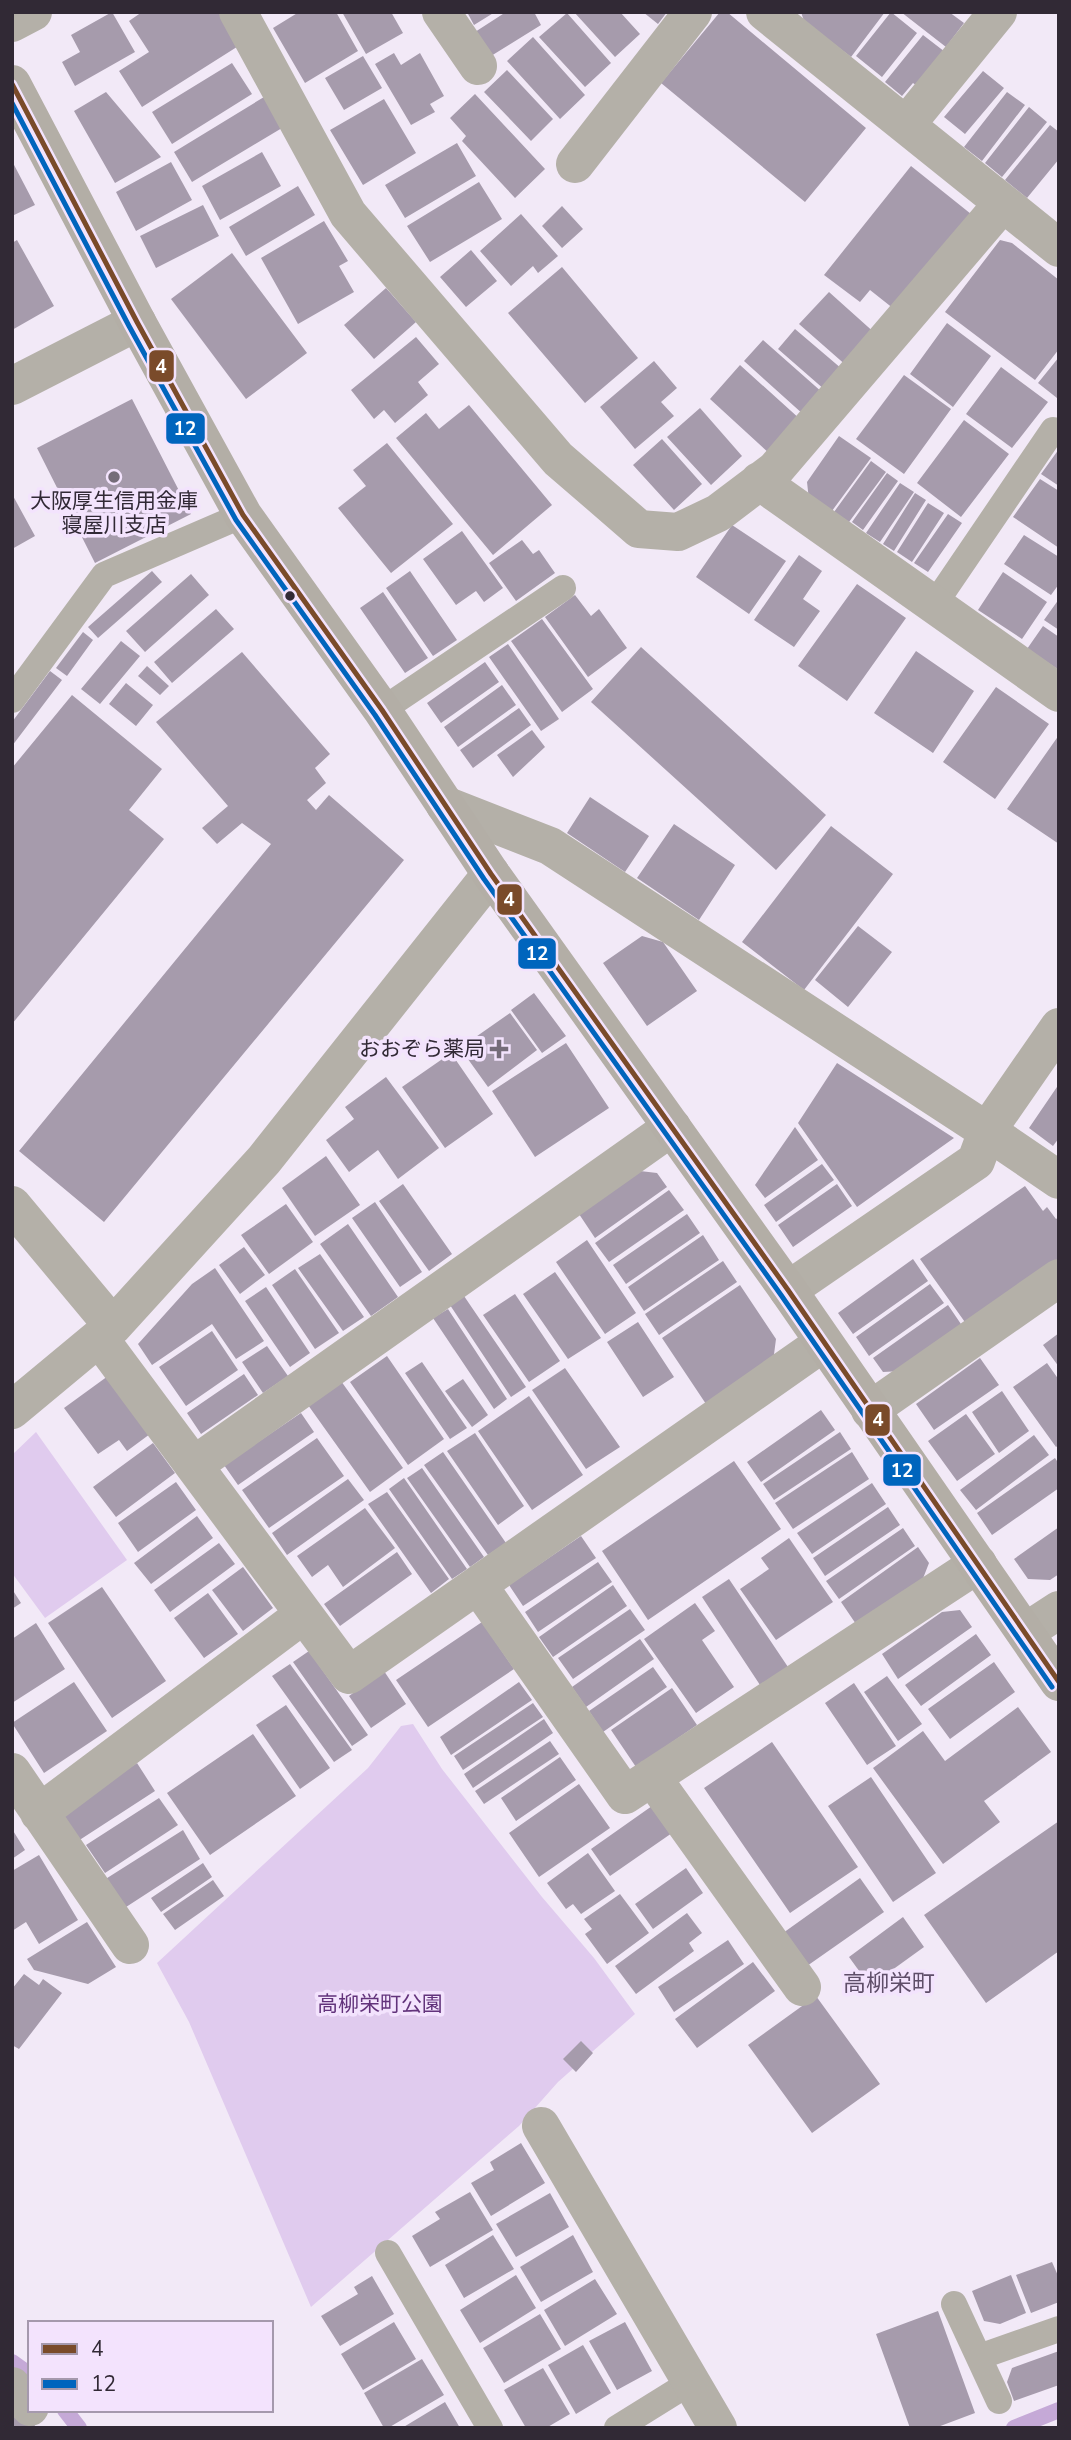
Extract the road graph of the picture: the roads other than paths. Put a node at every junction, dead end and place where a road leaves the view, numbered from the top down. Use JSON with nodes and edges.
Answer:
{"nodes":[{"id":1,"x":33,"y":12,"type":"edge"},
{"id":2,"x":238,"y":12,"type":"edge"},
{"id":3,"x":441,"y":12,"type":"edge"},
{"id":4,"x":693,"y":12,"type":"edge"},
{"id":5,"x":998,"y":12,"type":"edge"},
{"id":6,"x":768,"y":13,"type":"edge"},
{"id":7,"x":12,"y":23,"type":"edge"},
{"id":8,"x":478,"y":66,"type":"dead end"},
{"id":9,"x":12,"y":83,"type":"edge"},
{"id":10,"x":906,"y":125,"type":"junction"},
{"id":11,"x":575,"y":164,"type":"dead end"},
{"id":12,"x":1003,"y":203,"type":"junction"},
{"id":13,"x":1059,"y":248,"type":"edge"},
{"id":14,"x":137,"y":322,"type":"junction"},
{"id":15,"x":12,"y":386,"type":"edge"},
{"id":16,"x":1052,"y":430,"type":"dead end"},
{"id":17,"x":759,"y":481,"type":"junction"},
{"id":18,"x":243,"y":515,"type":"junction"},
{"id":19,"x":563,"y":588,"type":"dead end"},
{"id":20,"x":934,"y":605,"type":"junction"},
{"id":21,"x":1059,"y":693,"type":"edge"},
{"id":22,"x":12,"y":700,"type":"edge"},
{"id":23,"x":382,"y":710,"type":"junction"},
{"id":24,"x":445,"y":804,"type":"junction"},
{"id":25,"x":491,"y":874,"type":"junction"},
{"id":26,"x":1059,"y":1027,"type":"edge"},
{"id":27,"x":672,"y":1127,"type":"junction"},
{"id":28,"x":987,"y":1131,"type":"junction"},
{"id":29,"x":1059,"y":1180,"type":"edge"},
{"id":30,"x":12,"y":1205,"type":"edge"},
{"id":31,"x":1059,"y":1278,"type":"edge"},
{"id":32,"x":788,"y":1290,"type":"junction"},
{"id":33,"x":107,"y":1333,"type":"junction"},
{"id":34,"x":823,"y":1343,"type":"junction"},
{"id":35,"x":12,"y":1410,"type":"edge"},
{"id":36,"x":870,"y":1410,"type":"junction"},
{"id":37,"x":194,"y":1465,"type":"junction"},
{"id":38,"x":978,"y":1564,"type":"junction"},
{"id":39,"x":478,"y":1585,"type":"junction"},
{"id":40,"x":1059,"y":1610,"type":"edge"},
{"id":41,"x":303,"y":1615,"type":"junction"},
{"id":42,"x":1025,"y":1632,"type":"junction"},
{"id":43,"x":1059,"y":1682,"type":"edge"},
{"id":44,"x":12,"y":1772,"type":"edge"},
{"id":45,"x":652,"y":1777,"type":"junction"},
{"id":46,"x":39,"y":1813,"type":"junction"},
{"id":47,"x":130,"y":1945,"type":"dead end"},
{"id":48,"x":802,"y":1987,"type":"dead end"},
{"id":49,"x":541,"y":2126,"type":"dead end"},
{"id":50,"x":388,"y":2253,"type":"dead end"},
{"id":51,"x":954,"y":2304,"type":"dead end"},
{"id":52,"x":1059,"y":2329,"type":"edge"},
{"id":53,"x":979,"y":2357,"type":"junction"},
{"id":54,"x":691,"y":2382,"type":"junction"},
{"id":55,"x":12,"y":2386,"type":"edge"},
{"id":56,"x":999,"y":2401,"type":"dead end"},
{"id":57,"x":28,"y":2405,"type":"edge"},
{"id":58,"x":34,"y":2412,"type":"edge"},
{"id":59,"x":47,"y":2428,"type":"edge"},
{"id":60,"x":491,"y":2428,"type":"edge"},
{"id":61,"x":617,"y":2428,"type":"edge"},
{"id":62,"x":718,"y":2428,"type":"edge"}],
"edges":[{"from":1,"to":7,"type":"street"},
{"from":2,"to":17,"type":"street"},
{"from":3,"to":8,"type":"street"},
{"from":4,"to":11,"type":"street"},
{"from":5,"to":10,"type":"street"},
{"from":6,"to":10,"type":"street"},
{"from":9,"to":14,"type":"main road"},
{"from":10,"to":12,"type":"street"},
{"from":12,"to":13,"type":"street"},
{"from":12,"to":17,"type":"street"},
{"from":14,"to":15,"type":"street"},
{"from":14,"to":18,"type":"main road"},
{"from":16,"to":20,"type":"lane"},
{"from":17,"to":20,"type":"street"},
{"from":18,"to":22,"type":"lane"},
{"from":18,"to":23,"type":"main road"},
{"from":19,"to":23,"type":"lane"},
{"from":20,"to":21,"type":"street"},
{"from":23,"to":24,"type":"main road"},
{"from":24,"to":25,"type":"main road"},
{"from":24,"to":28,"type":"street"},
{"from":25,"to":27,"type":"main road"},
{"from":25,"to":33,"type":"street"},
{"from":26,"to":28,"type":"street"},
{"from":27,"to":32,"type":"main road"},
{"from":27,"to":37,"type":"street"},
{"from":28,"to":29,"type":"street"},
{"from":28,"to":32,"type":"street"},
{"from":30,"to":33,"type":"street"},
{"from":31,"to":36,"type":"street"},
{"from":32,"to":34,"type":"main road"},
{"from":33,"to":35,"type":"street"},
{"from":33,"to":37,"type":"street"},
{"from":34,"to":36,"type":"main road"},
{"from":34,"to":39,"type":"street"},
{"from":36,"to":38,"type":"main road"},
{"from":37,"to":41,"type":"street"},
{"from":38,"to":42,"type":"main road"},
{"from":38,"to":45,"type":"street"},
{"from":39,"to":41,"type":"street"},
{"from":39,"to":45,"type":"street"},
{"from":40,"to":42,"type":"street"},
{"from":41,"to":46,"type":"street"},
{"from":42,"to":43,"type":"main road"},
{"from":44,"to":46,"type":"street"},
{"from":45,"to":48,"type":"street"},
{"from":46,"to":47,"type":"street"},
{"from":49,"to":54,"type":"street"},
{"from":50,"to":60,"type":"lane"},
{"from":51,"to":53,"type":"lane"},
{"from":52,"to":53,"type":"lane"},
{"from":53,"to":56,"type":"lane"},
{"from":54,"to":61,"type":"lane"},
{"from":54,"to":62,"type":"street"},
{"from":55,"to":57,"type":"street"},
{"from":58,"to":59,"type":"street"}]}
